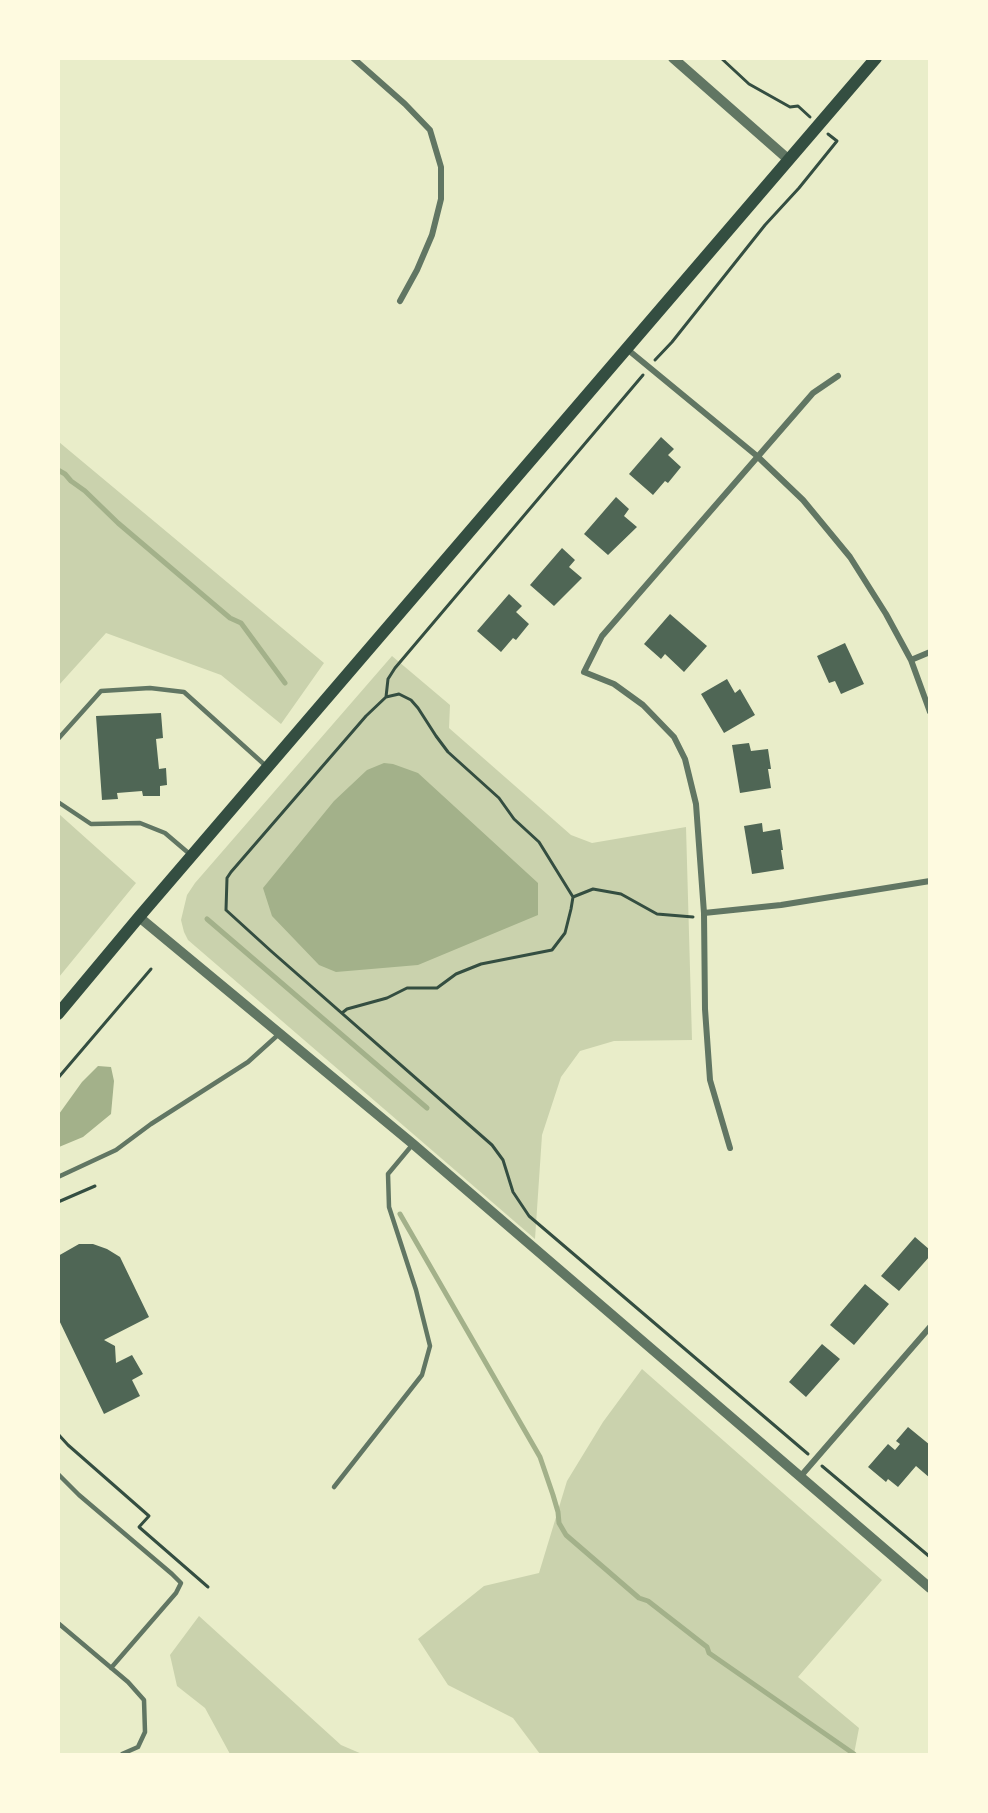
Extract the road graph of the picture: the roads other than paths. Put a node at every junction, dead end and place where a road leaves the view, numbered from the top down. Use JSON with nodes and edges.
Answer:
{"nodes":[{"id":1,"x":352,"y":58,"type":"edge"},
{"id":2,"x":673,"y":58,"type":"edge"},
{"id":3,"x":876,"y":58,"type":"edge"},
{"id":4,"x":789,"y":160,"type":"junction"},
{"id":5,"x":400,"y":301,"type":"dead end"},
{"id":6,"x":627,"y":349,"type":"junction"},
{"id":7,"x":838,"y":376,"type":"dead end"},
{"id":8,"x":757,"y":456,"type":"junction"},
{"id":9,"x":930,"y":652,"type":"edge"},
{"id":10,"x":911,"y":660,"type":"junction"},
{"id":11,"x":930,"y":712,"type":"edge"},
{"id":12,"x":58,"y":739,"type":"edge"},
{"id":13,"x":268,"y":768,"type":"junction"},
{"id":14,"x":58,"y":802,"type":"edge"},
{"id":15,"x":192,"y":856,"type":"junction"},
{"id":16,"x":930,"y":881,"type":"edge"},
{"id":17,"x":704,"y":915,"type":"junction"},
{"id":18,"x":139,"y":917,"type":"junction"},
{"id":19,"x":58,"y":1014,"type":"edge"},
{"id":20,"x":279,"y":1034,"type":"junction"},
{"id":21,"x":413,"y":1144,"type":"junction"},
{"id":22,"x":730,"y":1148,"type":"dead end"},
{"id":23,"x":58,"y":1177,"type":"edge"},
{"id":24,"x":930,"y":1327,"type":"edge"},
{"id":25,"x":58,"y":1474,"type":"edge"},
{"id":26,"x":800,"y":1477,"type":"junction"},
{"id":27,"x":334,"y":1487,"type":"dead end"},
{"id":28,"x":930,"y":1588,"type":"edge"},
{"id":29,"x":58,"y":1623,"type":"edge"},
{"id":30,"x":111,"y":1668,"type":"junction"},
{"id":31,"x":122,"y":1755,"type":"edge"}],
"edges":[{"from":1,"to":5,"type":"street"},
{"from":2,"to":4,"type":"street"},
{"from":3,"to":4,"type":"main road"},
{"from":4,"to":6,"type":"main road"},
{"from":6,"to":8,"type":"street"},
{"from":6,"to":13,"type":"main road"},
{"from":7,"to":8,"type":"street"},
{"from":8,"to":10,"type":"street"},
{"from":8,"to":17,"type":"street"},
{"from":9,"to":10,"type":"street"},
{"from":10,"to":11,"type":"street"},
{"from":12,"to":13,"type":"lane"},
{"from":13,"to":15,"type":"main road"},
{"from":14,"to":15,"type":"lane"},
{"from":15,"to":18,"type":"main road"},
{"from":16,"to":17,"type":"street"},
{"from":17,"to":22,"type":"street"},
{"from":18,"to":19,"type":"main road"},
{"from":18,"to":20,"type":"street"},
{"from":20,"to":21,"type":"street"},
{"from":20,"to":23,"type":"lane"},
{"from":21,"to":26,"type":"street"},
{"from":21,"to":27,"type":"lane"},
{"from":24,"to":26,"type":"street"},
{"from":25,"to":30,"type":"lane"},
{"from":26,"to":28,"type":"street"},
{"from":29,"to":30,"type":"lane"},
{"from":30,"to":31,"type":"lane"}]}
